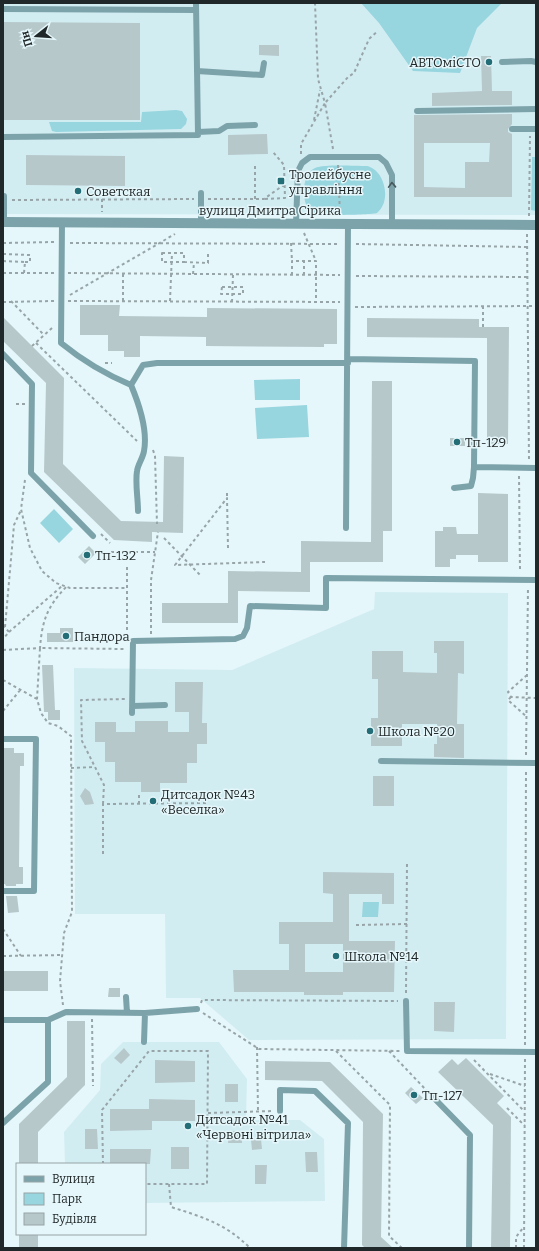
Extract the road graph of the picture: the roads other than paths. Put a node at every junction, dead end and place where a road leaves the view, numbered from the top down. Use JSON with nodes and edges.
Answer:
{"nodes":[{"id":1,"x":196,"y":6,"type":"edge"},
{"id":2,"x":3,"y":9,"type":"edge"},
{"id":3,"x":502,"y":62,"type":"dead end"},
{"id":4,"x":536,"y":62,"type":"edge"},
{"id":5,"x":264,"y":63,"type":"dead end"},
{"id":6,"x":197,"y":71,"type":"junction"},
{"id":7,"x":536,"y":110,"type":"edge"},
{"id":8,"x":417,"y":111,"type":"dead end"},
{"id":9,"x":255,"y":125,"type":"dead end"},
{"id":10,"x":512,"y":129,"type":"dead end"},
{"id":11,"x":533,"y":129,"type":"edge"},
{"id":12,"x":198,"y":132,"type":"junction"},
{"id":13,"x":3,"y":137,"type":"edge"},
{"id":14,"x":201,"y":196,"type":"road end"},
{"id":15,"x":4,"y":198,"type":"road end"},
{"id":16,"x":3,"y":222,"type":"edge"},
{"id":17,"x":62,"y":222,"type":"junction"},
{"id":18,"x":201,"y":223,"type":"junction"},
{"id":19,"x":298,"y":223,"type":"junction"},
{"id":20,"x":344,"y":224,"type":"junction"},
{"id":21,"x":392,"y":224,"type":"junction"},
{"id":22,"x":531,"y":225,"type":"edge"},
{"id":23,"x":3,"y":354,"type":"edge"},
{"id":24,"x":348,"y":361,"type":"junction"},
{"id":25,"x":131,"y":385,"type":"junction"},
{"id":26,"x":474,"y":467,"type":"junction"},
{"id":27,"x":533,"y":468,"type":"edge"},
{"id":28,"x":454,"y":488,"type":"dead end"},
{"id":29,"x":138,"y":511,"type":"dead end"},
{"id":30,"x":346,"y":528,"type":"dead end"},
{"id":31,"x":96,"y":534,"type":"road end"},
{"id":32,"x":536,"y":580,"type":"edge"},
{"id":33,"x":165,"y":705,"type":"dead end"},
{"id":34,"x":3,"y":739,"type":"edge"},
{"id":35,"x":381,"y":761,"type":"dead end"},
{"id":36,"x":536,"y":763,"type":"edge"},
{"id":37,"x":3,"y":891,"type":"edge"},
{"id":38,"x":126,"y":997,"type":"dead end"},
{"id":39,"x":406,"y":1001,"type":"road end"},
{"id":40,"x":197,"y":1009,"type":"road end"},
{"id":41,"x":127,"y":1012,"type":"junction"},
{"id":42,"x":145,"y":1013,"type":"junction"},
{"id":43,"x":3,"y":1020,"type":"edge"},
{"id":44,"x":48,"y":1020,"type":"junction"},
{"id":45,"x":144,"y":1042,"type":"dead end"},
{"id":46,"x":536,"y":1052,"type":"edge"},
{"id":47,"x":433,"y":1097,"type":"road end"},
{"id":48,"x":280,"y":1111,"type":"road end"},
{"id":49,"x":3,"y":1124,"type":"edge"},
{"id":50,"x":344,"y":1248,"type":"edge"},
{"id":51,"x":469,"y":1248,"type":"edge"}],
"edges":[{"from":1,"to":2,"type":"lane"},
{"from":1,"to":6,"type":"lane"},
{"from":3,"to":4,"type":"lane"},
{"from":5,"to":6,"type":"lane"},
{"from":6,"to":12,"type":"lane"},
{"from":7,"to":8,"type":"lane"},
{"from":9,"to":12,"type":"lane"},
{"from":10,"to":11,"type":"lane"},
{"from":12,"to":13,"type":"lane"},
{"from":14,"to":18,"type":"lane"},
{"from":15,"to":16,"type":"lane"},
{"from":16,"to":17,"type":"street","name":"вулиця Дмитра Сірика"},
{"from":17,"to":18,"type":"street","name":"вулиця Дмитра Сірика"},
{"from":17,"to":25,"type":"lane"},
{"from":18,"to":19,"type":"street","name":"вулиця Дмитра Сірика"},
{"from":19,"to":20,"type":"street","name":"вулиця Дмитра Сірика"},
{"from":21,"to":19,"type":"lane","one_way":true},
{"from":20,"to":21,"type":"street","name":"вулиця Дмитра Сірика"},
{"from":20,"to":24,"type":"lane"},
{"from":21,"to":22,"type":"street","name":"вулиця Дмитра Сірика"},
{"from":23,"to":31,"type":"lane"},
{"from":24,"to":25,"type":"lane"},
{"from":24,"to":26,"type":"lane"},
{"from":24,"to":30,"type":"lane"},
{"from":25,"to":29,"type":"lane"},
{"from":26,"to":27,"type":"lane"},
{"from":26,"to":28,"type":"lane"},
{"from":32,"to":33,"type":"lane"},
{"from":34,"to":37,"type":"lane"},
{"from":35,"to":36,"type":"lane"},
{"from":38,"to":41,"type":"lane"},
{"from":39,"to":46,"type":"lane"},
{"from":40,"to":42,"type":"lane"},
{"from":41,"to":42,"type":"lane"},
{"from":41,"to":44,"type":"lane"},
{"from":42,"to":45,"type":"lane"},
{"from":43,"to":44,"type":"lane"},
{"from":44,"to":49,"type":"lane"},
{"from":47,"to":51,"type":"lane"},
{"from":48,"to":50,"type":"lane"}]}
